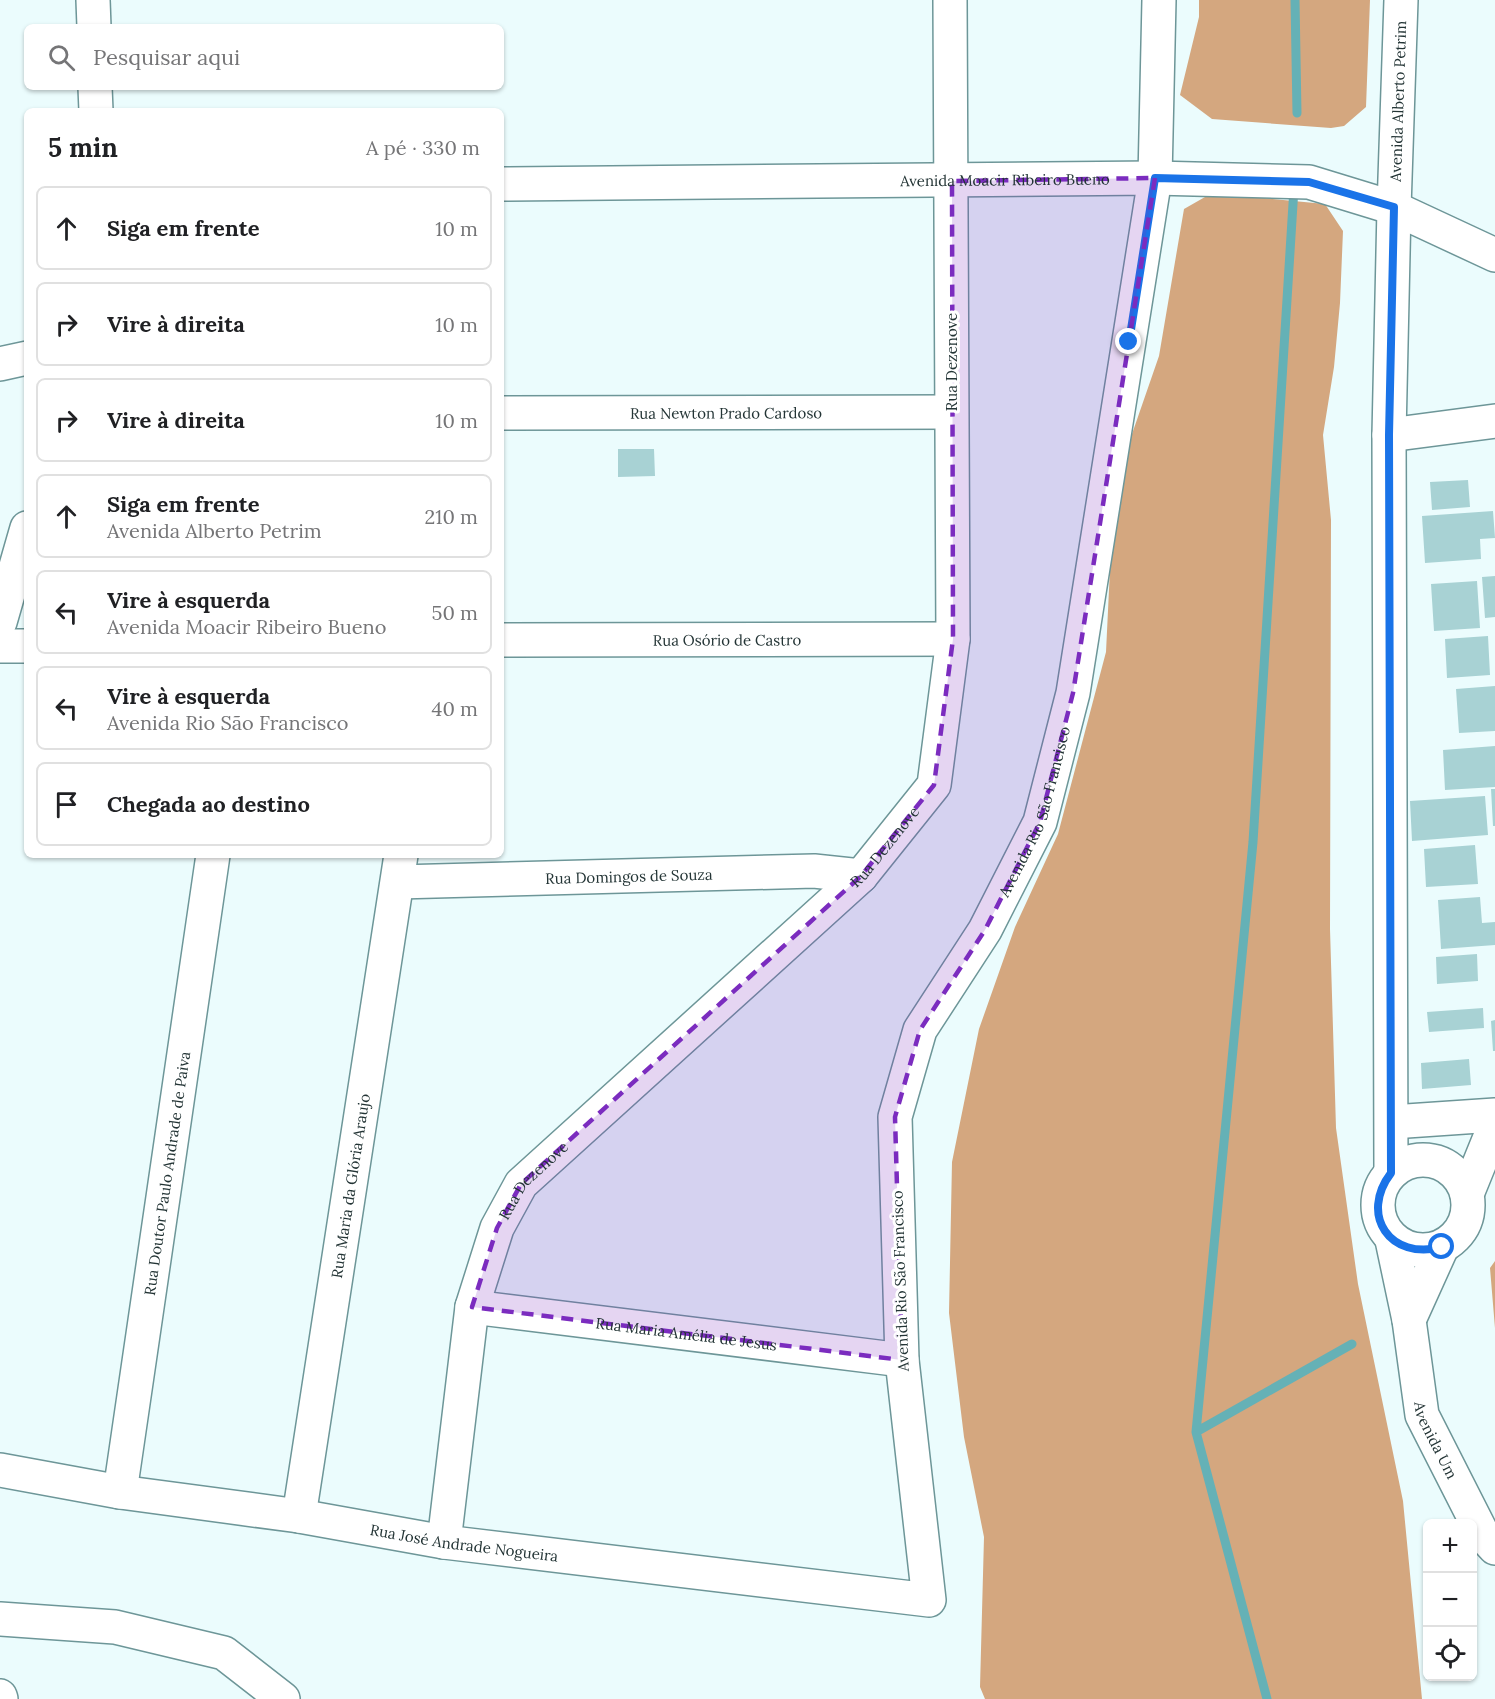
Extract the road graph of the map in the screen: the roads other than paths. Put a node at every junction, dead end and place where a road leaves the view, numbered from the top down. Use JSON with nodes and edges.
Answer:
{"nodes":[{"id":1,"x":93,"y":0,"type":"edge"},
{"id":2,"x":951,"y":0,"type":"edge"},
{"id":3,"x":1159,"y":0,"type":"edge"},
{"id":4,"x":1401,"y":0,"type":"edge"},
{"id":5,"x":94,"y":24,"type":"edge"},
{"id":6,"x":95,"y":90,"type":"edge"},
{"id":7,"x":96,"y":108,"type":"edge"},
{"id":8,"x":1155,"y":178,"type":"junction"},
{"id":9,"x":952,"y":181,"type":"junction"},
{"id":10,"x":504,"y":184,"type":"edge"},
{"id":11,"x":1394,"y":207,"type":"junction"},
{"id":12,"x":1495,"y":255,"type":"edge"},
{"id":13,"x":24,"y":359,"type":"edge"},
{"id":14,"x":0,"y":364,"type":"edge"},
{"id":15,"x":951,"y":411,"type":"junction"},
{"id":16,"x":504,"y":413,"type":"edge"},
{"id":17,"x":1495,"y":421,"type":"edge"},
{"id":18,"x":1389,"y":435,"type":"junction"},
{"id":19,"x":24,"y":538,"type":"edge"},
{"id":20,"x":1,"y":617,"type":"edge"},
{"id":21,"x":953,"y":639,"type":"junction"},
{"id":22,"x":504,"y":640,"type":"edge"},
{"id":23,"x":0,"y":646,"type":"edge"},
{"id":24,"x":24,"y":646,"type":"edge"},
{"id":25,"x":213,"y":858,"type":"edge"},
{"id":26,"x":400,"y":869,"type":"edge"},
{"id":27,"x":861,"y":876,"type":"junction"},
{"id":28,"x":1495,"y":1115,"type":"edge"},
{"id":29,"x":1392,"y":1122,"type":"junction"},
{"id":30,"x":1495,"y":1125,"type":"edge"},
{"id":31,"x":1391,"y":1173,"type":"junction"},
{"id":32,"x":1467,"y":1194,"type":"junction"},
{"id":33,"x":1392,"y":1240,"type":"junction"},
{"id":34,"x":1442,"y":1247,"type":"junction"},
{"id":35,"x":472,"y":1307,"type":"junction"},
{"id":36,"x":1410,"y":1320,"type":"junction"},
{"id":37,"x":902,"y":1360,"type":"junction"},
{"id":38,"x":0,"y":1470,"type":"edge"},
{"id":39,"x":120,"y":1492,"type":"junction"},
{"id":40,"x":299,"y":1516,"type":"junction"},
{"id":41,"x":444,"y":1542,"type":"junction"},
{"id":42,"x":1495,"y":1548,"type":"edge"},
{"id":43,"x":928,"y":1600,"type":"joint"},
{"id":44,"x":0,"y":1619,"type":"edge"},
{"id":45,"x":283,"y":1699,"type":"edge"}],
"edges":[{"from":1,"to":5,"type":"street"},
{"from":2,"to":9,"type":"street","name":"Rua Dezenove"},
{"from":3,"to":8,"type":"street","name":"Avenida Rio São Francisco"},
{"from":4,"to":11,"type":"street","name":"Avenida Alberto Petrim"},
{"from":6,"to":7,"type":"street"},
{"from":8,"to":9,"type":"street","name":"Avenida Moacir Ribeiro Bueno"},
{"from":8,"to":11,"type":"street","name":"Avenida Moacir Ribeiro Bueno"},
{"from":8,"to":37,"type":"street","name":"Avenida Rio São Francisco"},
{"from":9,"to":10,"type":"street","name":"Avenida Moacir Ribeiro Bueno"},
{"from":9,"to":15,"type":"street","name":"Rua Dezenove"},
{"from":11,"to":12,"type":"street","name":"Avenida Moacir Ribeiro Bueno"},
{"from":11,"to":18,"type":"street","name":"Avenida Alberto Petrim"},
{"from":13,"to":14,"type":"street"},
{"from":15,"to":16,"type":"street","name":"Rua Newton Prado Cardoso"},
{"from":15,"to":21,"type":"street","name":"Rua Dezenove"},
{"from":17,"to":18,"type":"street"},
{"from":18,"to":29,"type":"street","name":"Avenida Alberto Petrim"},
{"from":19,"to":20,"type":"street"},
{"from":21,"to":22,"type":"street","name":"Rua Osório de Castro"},
{"from":21,"to":27,"type":"street","name":"Rua Dezenove"},
{"from":23,"to":24,"type":"street"},
{"from":25,"to":39,"type":"street","name":"Rua Doutor Paulo Andrade de Paiva"},
{"from":26,"to":27,"type":"street","name":"Rua Domingos de Souza"},
{"from":26,"to":40,"type":"street","name":"Rua Maria da Glória Araujo"},
{"from":27,"to":35,"type":"street","name":"Rua Dezenove"},
{"from":28,"to":29,"type":"street"},
{"from":29,"to":31,"type":"street","name":"Avenida Alberto Petrim"},
{"from":30,"to":32,"type":"street"},
{"from":31,"to":32,"type":"street"},
{"from":31,"to":33,"type":"street"},
{"from":32,"to":34,"type":"street"},
{"from":33,"to":34,"type":"street"},
{"from":33,"to":36,"type":"street","name":"Avenida Um"},
{"from":34,"to":36,"type":"street"},
{"from":35,"to":37,"type":"street","name":"Rua Maria Amélia de Jesus"},
{"from":35,"to":41,"type":"street","name":"Rua Dezenove"},
{"from":36,"to":42,"type":"street","name":"Avenida Um"},
{"from":37,"to":43,"type":"street","name":"Avenida Rio São Francisco"},
{"from":38,"to":39,"type":"street","name":"Rua José Andrade Nogueira"},
{"from":39,"to":40,"type":"street","name":"Rua José Andrade Nogueira"},
{"from":40,"to":41,"type":"street","name":"Rua José Andrade Nogueira"},
{"from":41,"to":43,"type":"street","name":"Rua José Andrade Nogueira"},
{"from":44,"to":45,"type":"street"}]}
